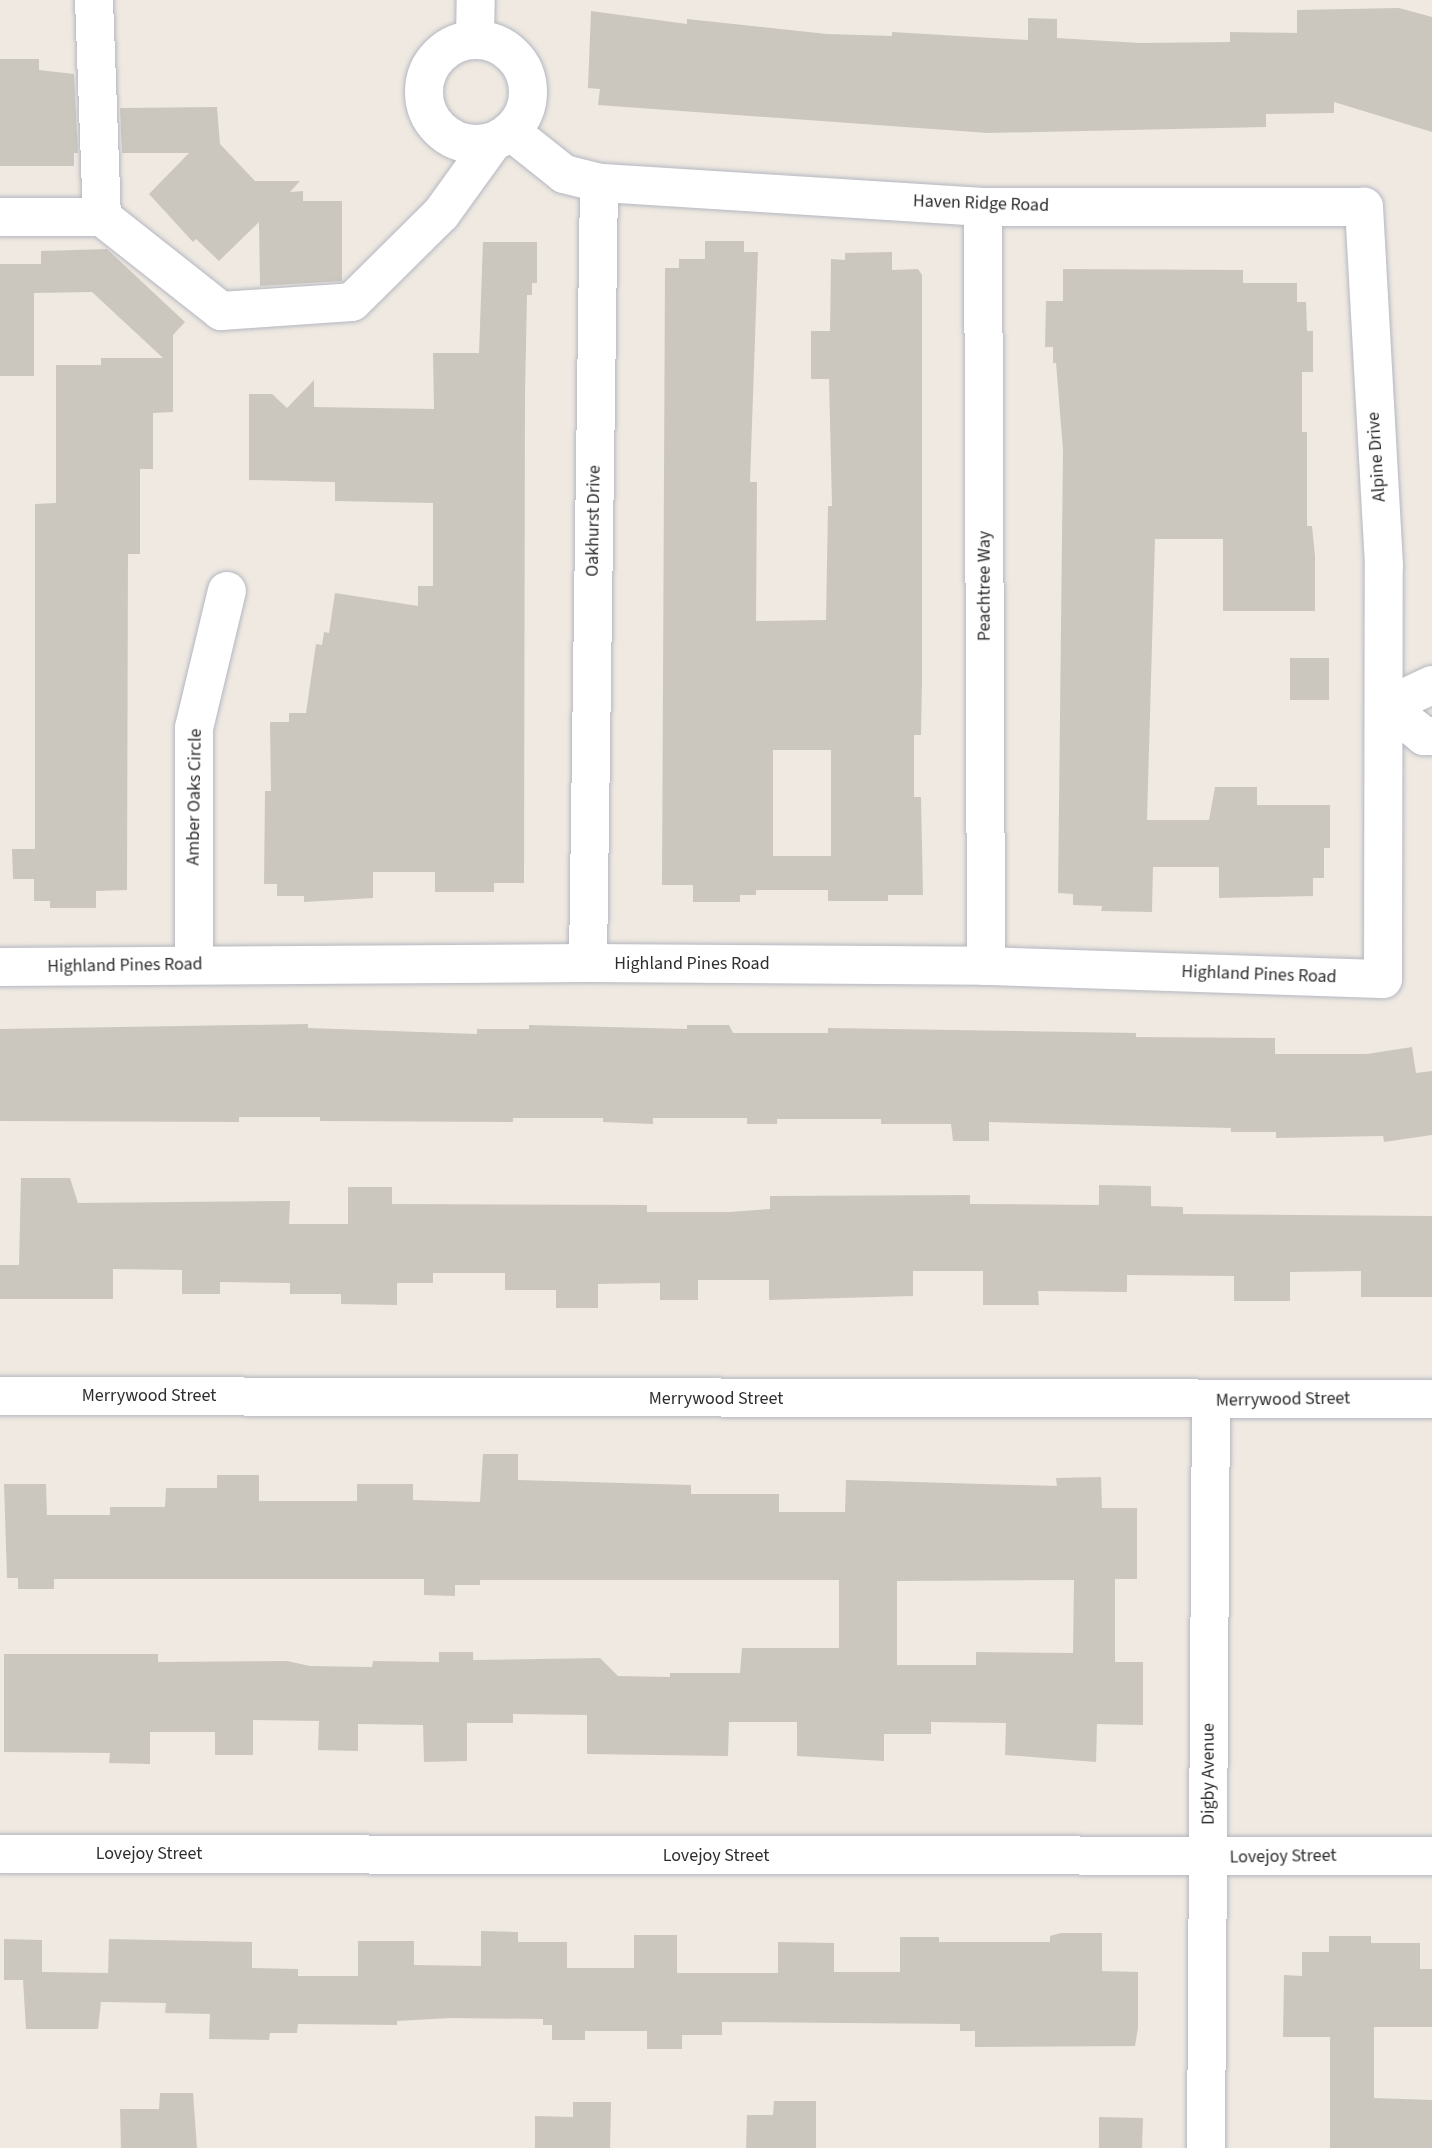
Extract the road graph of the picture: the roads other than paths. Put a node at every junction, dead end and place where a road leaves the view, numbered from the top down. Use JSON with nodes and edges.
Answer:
{"nodes":[{"id":1,"x":94,"y":0,"type":"edge"},
{"id":2,"x":476,"y":0,"type":"edge"},
{"id":3,"x":475,"y":39,"type":"junction"},
{"id":4,"x":502,"y":136,"type":"junction"},
{"id":5,"x":599,"y":183,"type":"junction"},
{"id":6,"x":983,"y":207,"type":"junction"},
{"id":7,"x":1364,"y":207,"type":"joint"},
{"id":8,"x":0,"y":217,"type":"edge"},
{"id":9,"x":102,"y":217,"type":"junction"},
{"id":10,"x":227,"y":591,"type":"dead end"},
{"id":11,"x":1432,"y":685,"type":"edge"},
{"id":12,"x":1387,"y":706,"type":"junction"},
{"id":13,"x":1432,"y":736,"type":"edge"},
{"id":14,"x":588,"y":963,"type":"junction"},
{"id":15,"x":194,"y":965,"type":"junction"},
{"id":16,"x":986,"y":966,"type":"junction"},
{"id":17,"x":0,"y":967,"type":"edge"},
{"id":18,"x":1383,"y":979,"type":"joint"},
{"id":19,"x":0,"y":1396,"type":"edge"},
{"id":20,"x":1432,"y":1399,"type":"edge"},
{"id":21,"x":1211,"y":1401,"type":"junction"},
{"id":22,"x":0,"y":1854,"type":"edge"},
{"id":23,"x":1432,"y":1856,"type":"edge"},
{"id":24,"x":1208,"y":1858,"type":"junction"},
{"id":25,"x":1206,"y":2148,"type":"edge"}],
"edges":[{"from":1,"to":9,"type":"street"},
{"from":2,"to":3,"type":"street"},
{"from":3,"to":4,"type":"street"},
{"from":3,"to":4,"type":"street"},
{"from":4,"to":5,"type":"street"},
{"from":4,"to":9,"type":"street"},
{"from":5,"to":6,"type":"street","name":"Haven Ridge Road"},
{"from":5,"to":14,"type":"street","name":"Oakhurst Drive"},
{"from":6,"to":7,"type":"street","name":"Haven Ridge Road"},
{"from":6,"to":16,"type":"street","name":"Peachtree Way"},
{"from":7,"to":12,"type":"street","name":"Alpine Drive"},
{"from":8,"to":9,"type":"street"},
{"from":10,"to":15,"type":"street","name":"Amber Oaks Circle"},
{"from":11,"to":12,"type":"street"},
{"from":12,"to":13,"type":"street"},
{"from":12,"to":18,"type":"street","name":"Alpine Drive"},
{"from":14,"to":15,"type":"street","name":"Highland Pines Road"},
{"from":14,"to":16,"type":"street","name":"Highland Pines Road"},
{"from":15,"to":17,"type":"street","name":"Highland Pines Road"},
{"from":16,"to":18,"type":"street","name":"Highland Pines Road"},
{"from":19,"to":21,"type":"street","name":"Merrywood Street"},
{"from":20,"to":21,"type":"street","name":"Merrywood Street"},
{"from":21,"to":24,"type":"street","name":"Digby Avenue"},
{"from":22,"to":24,"type":"street","name":"Lovejoy Street"},
{"from":23,"to":24,"type":"street","name":"Lovejoy Street"},
{"from":24,"to":25,"type":"street","name":"Digby Avenue"}]}
